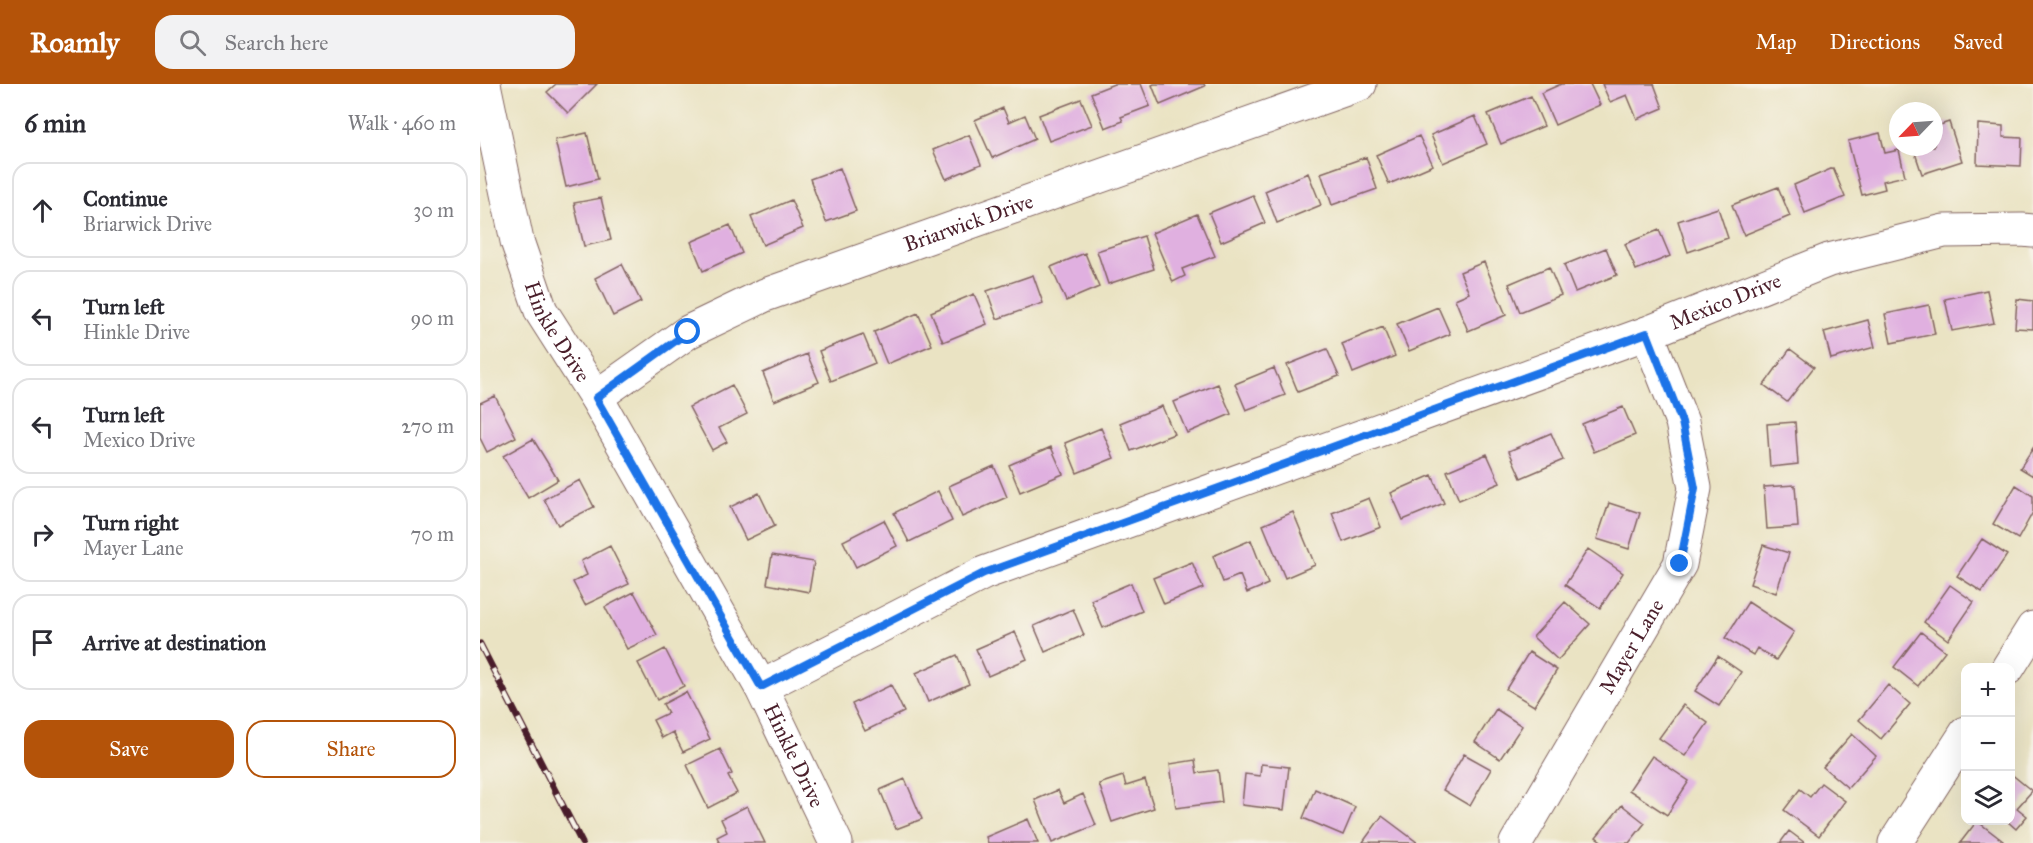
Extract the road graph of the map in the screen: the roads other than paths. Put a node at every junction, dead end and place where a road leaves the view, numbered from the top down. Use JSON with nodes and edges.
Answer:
{"nodes":[{"id":1,"x":484,"y":84,"type":"edge"},
{"id":2,"x":1360,"y":84,"type":"edge"},
{"id":3,"x":2033,"y":231,"type":"edge"},
{"id":4,"x":1647,"y":333,"type":"junction"},
{"id":5,"x":596,"y":398,"type":"junction"},
{"id":6,"x":761,"y":687,"type":"junction"},
{"id":7,"x":1961,"y":739,"type":"edge"},
{"id":8,"x":836,"y":843,"type":"edge"},
{"id":9,"x":1516,"y":843,"type":"edge"},
{"id":10,"x":1894,"y":843,"type":"edge"}],
"edges":[{"from":1,"to":5,"type":"street","name":"Hinkle Drive"},
{"from":2,"to":5,"type":"street","name":"Briarwick Drive"},
{"from":3,"to":4,"type":"street","name":"Mexico Drive"},
{"from":4,"to":6,"type":"street","name":"Mexico Drive"},
{"from":4,"to":9,"type":"street","name":"Mayer Lane"},
{"from":5,"to":6,"type":"street","name":"Hinkle Drive"},
{"from":6,"to":8,"type":"street","name":"Hinkle Drive"},
{"from":7,"to":10,"type":"street"}]}
